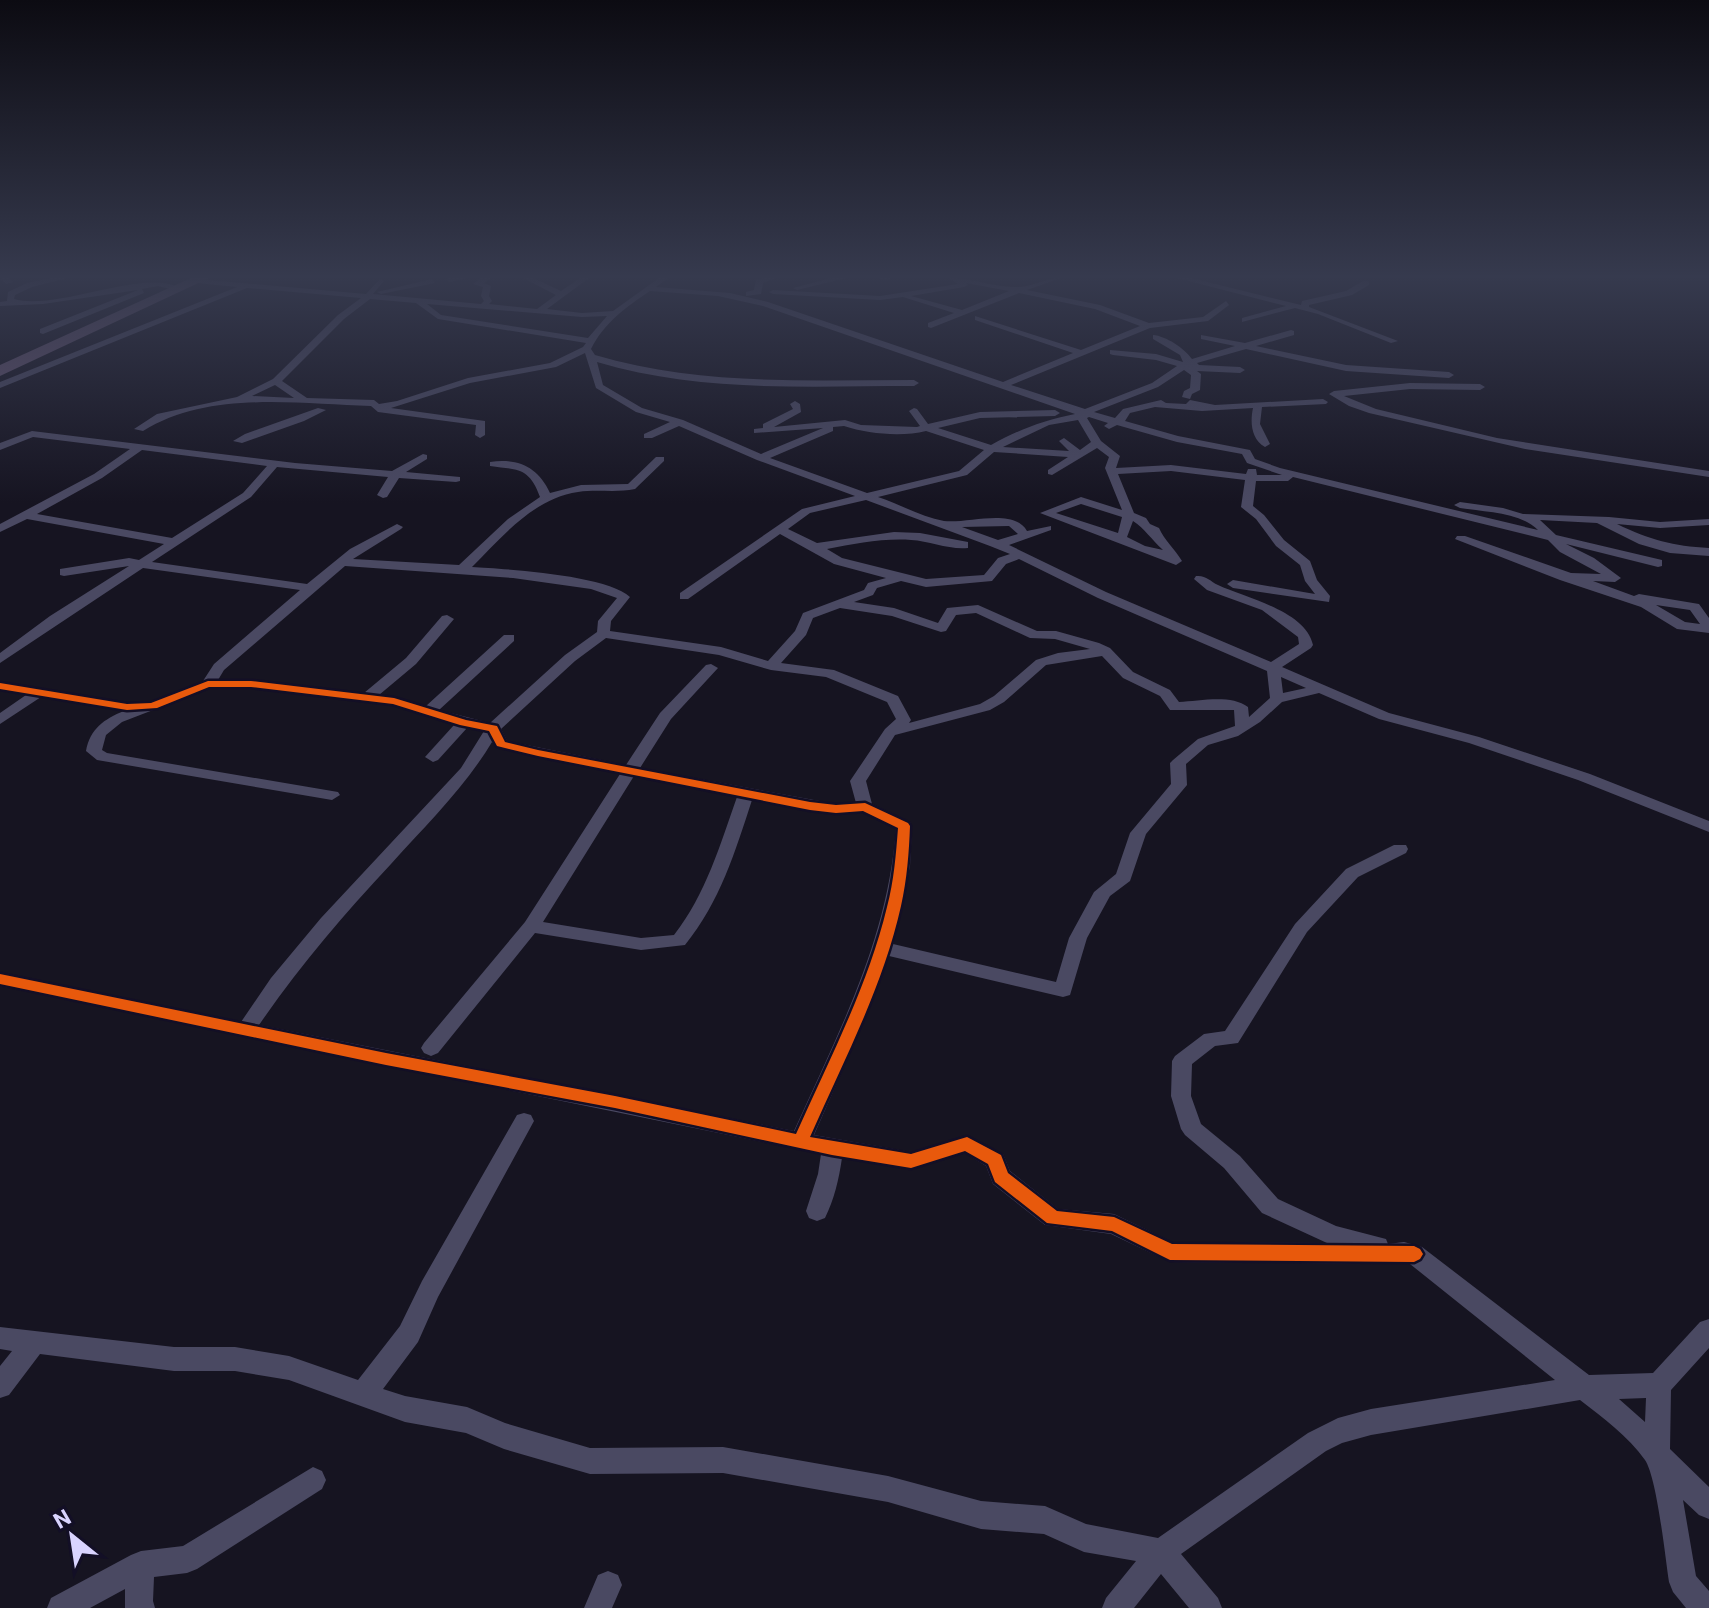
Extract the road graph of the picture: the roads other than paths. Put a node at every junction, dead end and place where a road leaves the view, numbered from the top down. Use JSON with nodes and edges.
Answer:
{"nodes":[{"id":1,"x":49,"y":353,"type":"edge"},
{"id":2,"x":72,"y":353,"type":"edge"},
{"id":3,"x":304,"y":353,"type":"edge"},
{"id":4,"x":581,"y":353,"type":"edge"},
{"id":5,"x":591,"y":353,"type":"edge"},
{"id":6,"x":598,"y":353,"type":"edge"},
{"id":7,"x":896,"y":353,"type":"edge"},
{"id":8,"x":1077,"y":353,"type":"edge"},
{"id":9,"x":1128,"y":353,"type":"edge"},
{"id":10,"x":1183,"y":353,"type":"edge"},
{"id":11,"x":1223,"y":353,"type":"edge"},
{"id":12,"x":1289,"y":353,"type":"edge"},
{"id":13,"x":1186,"y":364,"type":"junction"},
{"id":14,"x":1240,"y":370,"type":"dead end"},
{"id":15,"x":1449,"y":375,"type":"dead end"},
{"id":16,"x":2,"y":380,"type":"edge"},
{"id":17,"x":276,"y":381,"type":"junction"},
{"id":18,"x":914,"y":383,"type":"dead end"},
{"id":19,"x":1007,"y":383,"type":"dead end"},
{"id":20,"x":1480,"y":387,"type":"dead end"},
{"id":21,"x":240,"y":399,"type":"junction"},
{"id":22,"x":303,"y":400,"type":"junction"},
{"id":23,"x":1323,"y":402,"type":"dead end"},
{"id":24,"x":795,"y":404,"type":"dead end"},
{"id":25,"x":1258,"y":404,"type":"junction"},
{"id":26,"x":376,"y":406,"type":"junction"},
{"id":27,"x":1203,"y":408,"type":"junction"},
{"id":28,"x":914,"y":411,"type":"dead end"},
{"id":29,"x":1054,"y":412,"type":"junction"},
{"id":30,"x":1083,"y":413,"type":"junction"},
{"id":31,"x":679,"y":422,"type":"junction"},
{"id":32,"x":1116,"y":422,"type":"junction"},
{"id":33,"x":845,"y":423,"type":"junction"},
{"id":34,"x":925,"y":427,"type":"junction"},
{"id":35,"x":139,"y":429,"type":"dead end"},
{"id":36,"x":0,"y":431,"type":"edge"},
{"id":37,"x":32,"y":434,"type":"junction"},
{"id":38,"x":480,"y":435,"type":"dead end"},
{"id":39,"x":648,"y":436,"type":"dead end"},
{"id":40,"x":1096,"y":439,"type":"junction"},
{"id":41,"x":238,"y":441,"type":"dead end"},
{"id":42,"x":1064,"y":441,"type":"dead end"},
{"id":43,"x":1265,"y":444,"type":"dead end"},
{"id":44,"x":0,"y":447,"type":"edge"},
{"id":45,"x":140,"y":447,"type":"junction"},
{"id":46,"x":992,"y":449,"type":"junction"},
{"id":47,"x":1079,"y":455,"type":"junction"},
{"id":48,"x":423,"y":457,"type":"dead end"},
{"id":49,"x":761,"y":458,"type":"junction"},
{"id":50,"x":660,"y":459,"type":"dead end"},
{"id":51,"x":1251,"y":461,"type":"junction"},
{"id":52,"x":275,"y":463,"type":"junction"},
{"id":53,"x":494,"y":464,"type":"dead end"},
{"id":54,"x":1111,"y":471,"type":"junction"},
{"id":55,"x":1052,"y":472,"type":"dead end"},
{"id":56,"x":396,"y":473,"type":"junction"},
{"id":57,"x":1709,"y":474,"type":"edge"},
{"id":58,"x":1302,"y":477,"type":"junction"},
{"id":59,"x":1252,"y":478,"type":"junction"},
{"id":60,"x":456,"y":479,"type":"dead end"},
{"id":61,"x":383,"y":495,"type":"dead end"},
{"id":62,"x":546,"y":495,"type":"junction"},
{"id":63,"x":868,"y":495,"type":"junction"},
{"id":64,"x":1406,"y":500,"type":"junction"},
{"id":65,"x":24,"y":515,"type":"junction"},
{"id":66,"x":1130,"y":515,"type":"junction"},
{"id":67,"x":1521,"y":516,"type":"junction"},
{"id":68,"x":1599,"y":520,"type":"junction"},
{"id":69,"x":1709,"y":522,"type":"edge"},
{"id":70,"x":943,"y":525,"type":"junction"},
{"id":71,"x":397,"y":527,"type":"dead end"},
{"id":72,"x":1047,"y":528,"type":"dead end"},
{"id":73,"x":0,"y":529,"type":"edge"},
{"id":74,"x":778,"y":529,"type":"junction"},
{"id":75,"x":962,"y":531,"type":"junction"},
{"id":76,"x":1024,"y":535,"type":"junction"},
{"id":77,"x":1552,"y":536,"type":"junction"},
{"id":78,"x":1120,"y":539,"type":"junction"},
{"id":79,"x":1461,"y":539,"type":"dead end"},
{"id":80,"x":175,"y":542,"type":"junction"},
{"id":81,"x":964,"y":545,"type":"junction"},
{"id":82,"x":1000,"y":545,"type":"junction"},
{"id":83,"x":816,"y":547,"type":"junction"},
{"id":84,"x":1709,"y":552,"type":"edge"},
{"id":85,"x":1020,"y":555,"type":"junction"},
{"id":86,"x":342,"y":562,"type":"junction"},
{"id":87,"x":1658,"y":563,"type":"dead end"},
{"id":88,"x":140,"y":565,"type":"junction"},
{"id":89,"x":461,"y":570,"type":"junction"},
{"id":90,"x":64,"y":572,"type":"dead end"},
{"id":91,"x":1564,"y":577,"type":"junction"},
{"id":92,"x":901,"y":578,"type":"junction"},
{"id":93,"x":310,"y":588,"type":"junction"},
{"id":94,"x":1618,"y":595,"type":"junction"},
{"id":95,"x":684,"y":596,"type":"dead end"},
{"id":96,"x":838,"y":604,"type":"junction"},
{"id":97,"x":447,"y":619,"type":"dead end"},
{"id":98,"x":1709,"y":628,"type":"edge"},
{"id":99,"x":603,"y":634,"type":"junction"},
{"id":100,"x":509,"y":638,"type":"dead end"},
{"id":101,"x":1105,"y":651,"type":"junction"},
{"id":102,"x":0,"y":659,"type":"edge"},
{"id":103,"x":771,"y":666,"type":"junction"},
{"id":104,"x":1273,"y":667,"type":"junction"},
{"id":105,"x":711,"y":668,"type":"dead end"},
{"id":106,"x":208,"y":684,"type":"junction"},
{"id":107,"x":0,"y":686,"type":"edge"},
{"id":108,"x":1322,"y":688,"type":"junction"},
{"id":109,"x":39,"y":692,"type":"junction"},
{"id":110,"x":368,"y":697,"type":"junction"},
{"id":111,"x":1277,"y":699,"type":"junction"},
{"id":112,"x":153,"y":706,"type":"junction"},
{"id":113,"x":430,"y":711,"type":"junction"},
{"id":114,"x":0,"y":720,"type":"edge"},
{"id":115,"x":464,"y":723,"type":"junction"},
{"id":116,"x":1242,"y":727,"type":"junction"},
{"id":117,"x":493,"y":728,"type":"junction"},
{"id":118,"x":890,"y":732,"type":"junction"},
{"id":119,"x":433,"y":757,"type":"dead end"},
{"id":120,"x":632,"y":770,"type":"junction"},
{"id":121,"x":746,"y":793,"type":"junction"},
{"id":122,"x":332,"y":795,"type":"dead end"},
{"id":123,"x":865,"y":807,"type":"junction"},
{"id":124,"x":1709,"y":827,"type":"edge"},
{"id":125,"x":1400,"y":849,"type":"dead end"},
{"id":126,"x":531,"y":926,"type":"junction"},
{"id":127,"x":883,"y":948,"type":"junction"},
{"id":128,"x":0,"y":979,"type":"edge"},
{"id":129,"x":246,"y":1030,"type":"junction"},
{"id":130,"x":431,"y":1048,"type":"dead end"},
{"id":131,"x":524,"y":1121,"type":"dead end"},
{"id":132,"x":801,"y":1140,"type":"junction"},
{"id":133,"x":832,"y":1148,"type":"junction"},
{"id":134,"x":817,"y":1211,"type":"dead end"},
{"id":135,"x":1414,"y":1254,"type":"junction"},
{"id":136,"x":1709,"y":1330,"type":"edge"},
{"id":137,"x":0,"y":1338,"type":"edge"},
{"id":138,"x":35,"y":1342,"type":"junction"},
{"id":139,"x":1659,"y":1385,"type":"junction"},
{"id":140,"x":0,"y":1386,"type":"edge"},
{"id":141,"x":1581,"y":1388,"type":"junction"},
{"id":142,"x":364,"y":1393,"type":"junction"},
{"id":143,"x":1657,"y":1451,"type":"junction"},
{"id":144,"x":313,"y":1480,"type":"dead end"},
{"id":145,"x":1709,"y":1505,"type":"edge"},
{"id":146,"x":1161,"y":1552,"type":"junction"},
{"id":147,"x":141,"y":1565,"type":"junction"},
{"id":148,"x":61,"y":1608,"type":"edge"},
{"id":149,"x":141,"y":1608,"type":"edge"},
{"id":150,"x":1116,"y":1608,"type":"edge"},
{"id":151,"x":1208,"y":1608,"type":"edge"},
{"id":152,"x":1705,"y":1608,"type":"edge"}],
"edges":[{"from":1,"to":16,"type":"highway"},
{"from":2,"to":16,"type":"street"},
{"from":3,"to":17,"type":"street"},
{"from":4,"to":26,"type":"street"},
{"from":5,"to":31,"type":"street"},
{"from":6,"to":18,"type":"street"},
{"from":7,"to":29,"type":"street"},
{"from":8,"to":19,"type":"street"},
{"from":9,"to":13,"type":"street"},
{"from":10,"to":13,"type":"street"},
{"from":11,"to":13,"type":"street"},
{"from":12,"to":15,"type":"street"},
{"from":13,"to":14,"type":"street"},
{"from":13,"to":27,"type":"street"},
{"from":13,"to":30,"type":"street"},
{"from":17,"to":21,"type":"street"},
{"from":17,"to":22,"type":"street"},
{"from":20,"to":57,"type":"street"},
{"from":21,"to":22,"type":"street"},
{"from":21,"to":35,"type":"street"},
{"from":22,"to":26,"type":"street"},
{"from":22,"to":41,"type":"street"},
{"from":23,"to":25,"type":"street"},
{"from":24,"to":33,"type":"street"},
{"from":25,"to":27,"type":"street"},
{"from":25,"to":43,"type":"street"},
{"from":26,"to":38,"type":"street"},
{"from":27,"to":32,"type":"street"},
{"from":28,"to":34,"type":"street"},
{"from":29,"to":30,"type":"street"},
{"from":29,"to":30,"type":"street"},
{"from":29,"to":34,"type":"street"},
{"from":29,"to":46,"type":"street"},
{"from":30,"to":32,"type":"street"},
{"from":30,"to":40,"type":"street"},
{"from":31,"to":39,"type":"street"},
{"from":31,"to":49,"type":"street"},
{"from":32,"to":40,"type":"street"},
{"from":32,"to":51,"type":"street"},
{"from":33,"to":34,"type":"street"},
{"from":33,"to":49,"type":"street"},
{"from":34,"to":46,"type":"street"},
{"from":36,"to":37,"type":"street"},
{"from":37,"to":44,"type":"street"},
{"from":37,"to":45,"type":"street"},
{"from":40,"to":47,"type":"street"},
{"from":40,"to":54,"type":"street"},
{"from":42,"to":47,"type":"street"},
{"from":45,"to":52,"type":"street"},
{"from":45,"to":65,"type":"street"},
{"from":46,"to":47,"type":"street"},
{"from":46,"to":63,"type":"street"},
{"from":47,"to":55,"type":"street"},
{"from":48,"to":56,"type":"street"},
{"from":49,"to":63,"type":"street"},
{"from":50,"to":62,"type":"street"},
{"from":51,"to":58,"type":"street"},
{"from":51,"to":59,"type":"street"},
{"from":52,"to":56,"type":"street"},
{"from":52,"to":80,"type":"street"},
{"from":53,"to":62,"type":"street"},
{"from":54,"to":59,"type":"street"},
{"from":54,"to":66,"type":"street"},
{"from":56,"to":60,"type":"street"},
{"from":56,"to":61,"type":"street"},
{"from":58,"to":59,"type":"street"},
{"from":58,"to":64,"type":"street"},
{"from":59,"to":104,"type":"street"},
{"from":62,"to":89,"type":"street"},
{"from":63,"to":70,"type":"street"},
{"from":63,"to":74,"type":"street"},
{"from":64,"to":67,"type":"street"},
{"from":64,"to":77,"type":"street"},
{"from":65,"to":73,"type":"street"},
{"from":65,"to":80,"type":"street"},
{"from":66,"to":78,"type":"street"},
{"from":66,"to":78,"type":"street"},
{"from":66,"to":78,"type":"street"},
{"from":67,"to":68,"type":"street"},
{"from":67,"to":77,"type":"street"},
{"from":68,"to":69,"type":"street"},
{"from":68,"to":84,"type":"street"},
{"from":70,"to":75,"type":"street"},
{"from":70,"to":76,"type":"street"},
{"from":71,"to":86,"type":"street"},
{"from":72,"to":76,"type":"street"},
{"from":74,"to":83,"type":"street"},
{"from":74,"to":95,"type":"street"},
{"from":75,"to":81,"type":"street"},
{"from":75,"to":82,"type":"street"},
{"from":76,"to":82,"type":"street"},
{"from":77,"to":87,"type":"street"},
{"from":77,"to":91,"type":"street"},
{"from":79,"to":91,"type":"street"},
{"from":80,"to":88,"type":"street"},
{"from":81,"to":82,"type":"street"},
{"from":81,"to":83,"type":"street"},
{"from":82,"to":85,"type":"street"},
{"from":83,"to":92,"type":"street"},
{"from":85,"to":92,"type":"street"},
{"from":85,"to":104,"type":"street"},
{"from":86,"to":89,"type":"street"},
{"from":86,"to":93,"type":"street"},
{"from":88,"to":90,"type":"street"},
{"from":88,"to":93,"type":"street"},
{"from":88,"to":102,"type":"street"},
{"from":89,"to":99,"type":"street"},
{"from":91,"to":94,"type":"street"},
{"from":92,"to":96,"type":"street"},
{"from":93,"to":106,"type":"street"},
{"from":94,"to":98,"type":"street"},
{"from":94,"to":98,"type":"street"},
{"from":96,"to":101,"type":"street"},
{"from":96,"to":103,"type":"street"},
{"from":97,"to":110,"type":"street"},
{"from":99,"to":103,"type":"street"},
{"from":99,"to":117,"type":"street"},
{"from":100,"to":113,"type":"street"},
{"from":101,"to":116,"type":"street"},
{"from":101,"to":118,"type":"street"},
{"from":103,"to":118,"type":"street"},
{"from":104,"to":108,"type":"street"},
{"from":104,"to":111,"type":"street"},
{"from":105,"to":120,"type":"street"},
{"from":106,"to":110,"type":"street"},
{"from":106,"to":112,"type":"street"},
{"from":107,"to":109,"type":"street"},
{"from":108,"to":111,"type":"street"},
{"from":108,"to":124,"type":"street"},
{"from":109,"to":112,"type":"street"},
{"from":109,"to":114,"type":"street"},
{"from":110,"to":113,"type":"street"},
{"from":111,"to":116,"type":"street"},
{"from":112,"to":122,"type":"street"},
{"from":113,"to":115,"type":"street"},
{"from":115,"to":117,"type":"street"},
{"from":115,"to":119,"type":"street"},
{"from":116,"to":127,"type":"street"},
{"from":117,"to":120,"type":"street"},
{"from":117,"to":129,"type":"street"},
{"from":118,"to":123,"type":"street"},
{"from":120,"to":121,"type":"street"},
{"from":120,"to":126,"type":"street"},
{"from":121,"to":123,"type":"street"},
{"from":121,"to":126,"type":"street"},
{"from":123,"to":127,"type":"street"},
{"from":125,"to":135,"type":"street"},
{"from":126,"to":130,"type":"street"},
{"from":127,"to":132,"type":"street"},
{"from":128,"to":129,"type":"street"},
{"from":129,"to":132,"type":"street"},
{"from":131,"to":142,"type":"street"},
{"from":132,"to":133,"type":"street"},
{"from":133,"to":134,"type":"street"},
{"from":133,"to":135,"type":"street"},
{"from":135,"to":141,"type":"street"},
{"from":136,"to":139,"type":"street"},
{"from":137,"to":138,"type":"street"},
{"from":138,"to":140,"type":"street"},
{"from":138,"to":142,"type":"street"},
{"from":139,"to":141,"type":"street"},
{"from":139,"to":143,"type":"street"},
{"from":141,"to":143,"type":"street"},
{"from":141,"to":146,"type":"street"},
{"from":142,"to":146,"type":"street"},
{"from":143,"to":145,"type":"street"},
{"from":143,"to":152,"type":"street"},
{"from":144,"to":147,"type":"street"},
{"from":146,"to":150,"type":"street"},
{"from":146,"to":151,"type":"street"},
{"from":147,"to":148,"type":"street"},
{"from":147,"to":149,"type":"street"}]}
